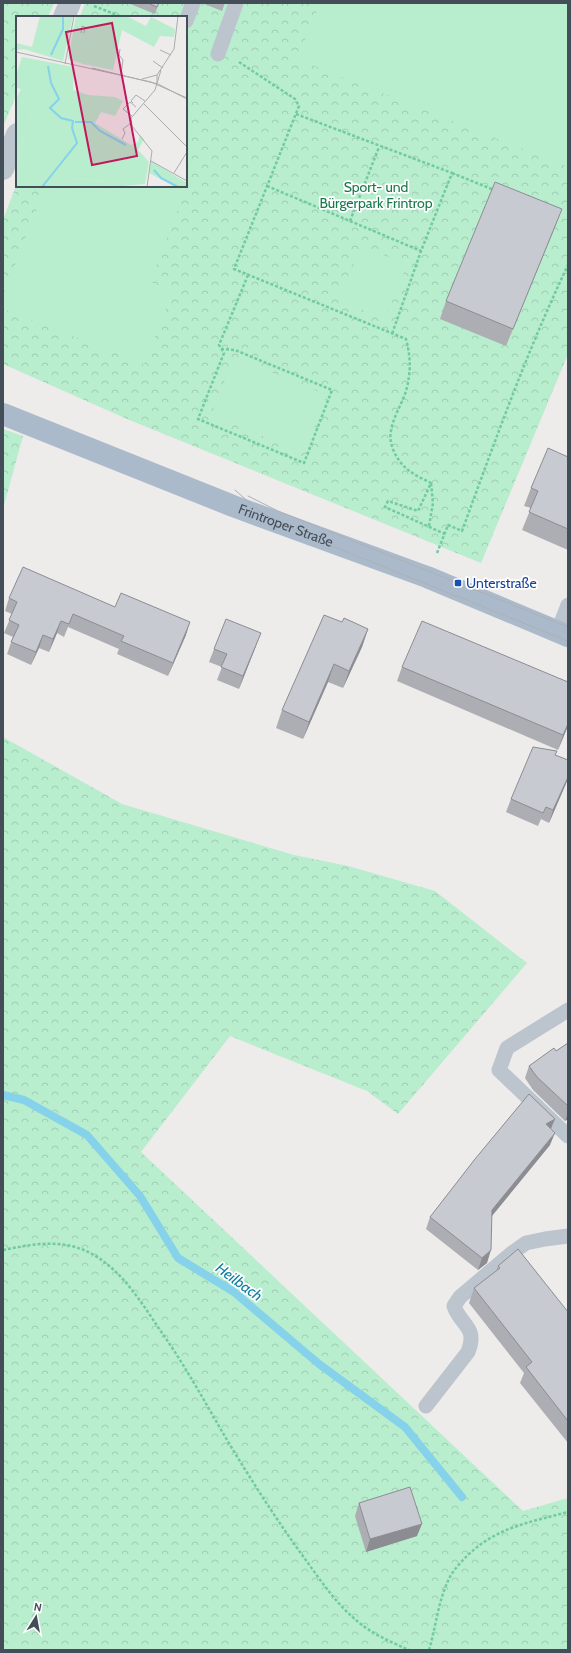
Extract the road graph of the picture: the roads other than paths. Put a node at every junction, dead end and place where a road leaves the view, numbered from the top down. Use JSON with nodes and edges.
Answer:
{"nodes":[{"id":1,"x":193,"y":3,"type":"edge"},
{"id":2,"x":236,"y":3,"type":"edge"},
{"id":3,"x":80,"y":4,"type":"edge"},
{"id":4,"x":65,"y":16,"type":"edge"},
{"id":5,"x":187,"y":18,"type":"edge"},
{"id":6,"x":218,"y":54,"type":"road end"},
{"id":7,"x":16,"y":136,"type":"edge"},
{"id":8,"x":3,"y":169,"type":"edge"},
{"id":9,"x":3,"y":414,"type":"edge"},
{"id":10,"x":568,"y":606,"type":"edge"},
{"id":11,"x":563,"y":633,"type":"edge"},
{"id":12,"x":568,"y":1010,"type":"edge"},
{"id":13,"x":568,"y":1136,"type":"edge"},
{"id":14,"x":568,"y":1236,"type":"edge"},
{"id":15,"x":426,"y":1406,"type":"dead end"}],
"edges":[{"from":1,"to":5,"type":"lane"},
{"from":2,"to":6,"type":"lane"},
{"from":3,"to":4,"type":"street"},
{"from":7,"to":8,"type":"street"},
{"from":9,"to":11,"type":"main road","name":"Frintroper Straße"},
{"from":10,"to":11,"type":"lane"},
{"from":12,"to":13,"type":"lane"},
{"from":14,"to":15,"type":"lane"}]}
